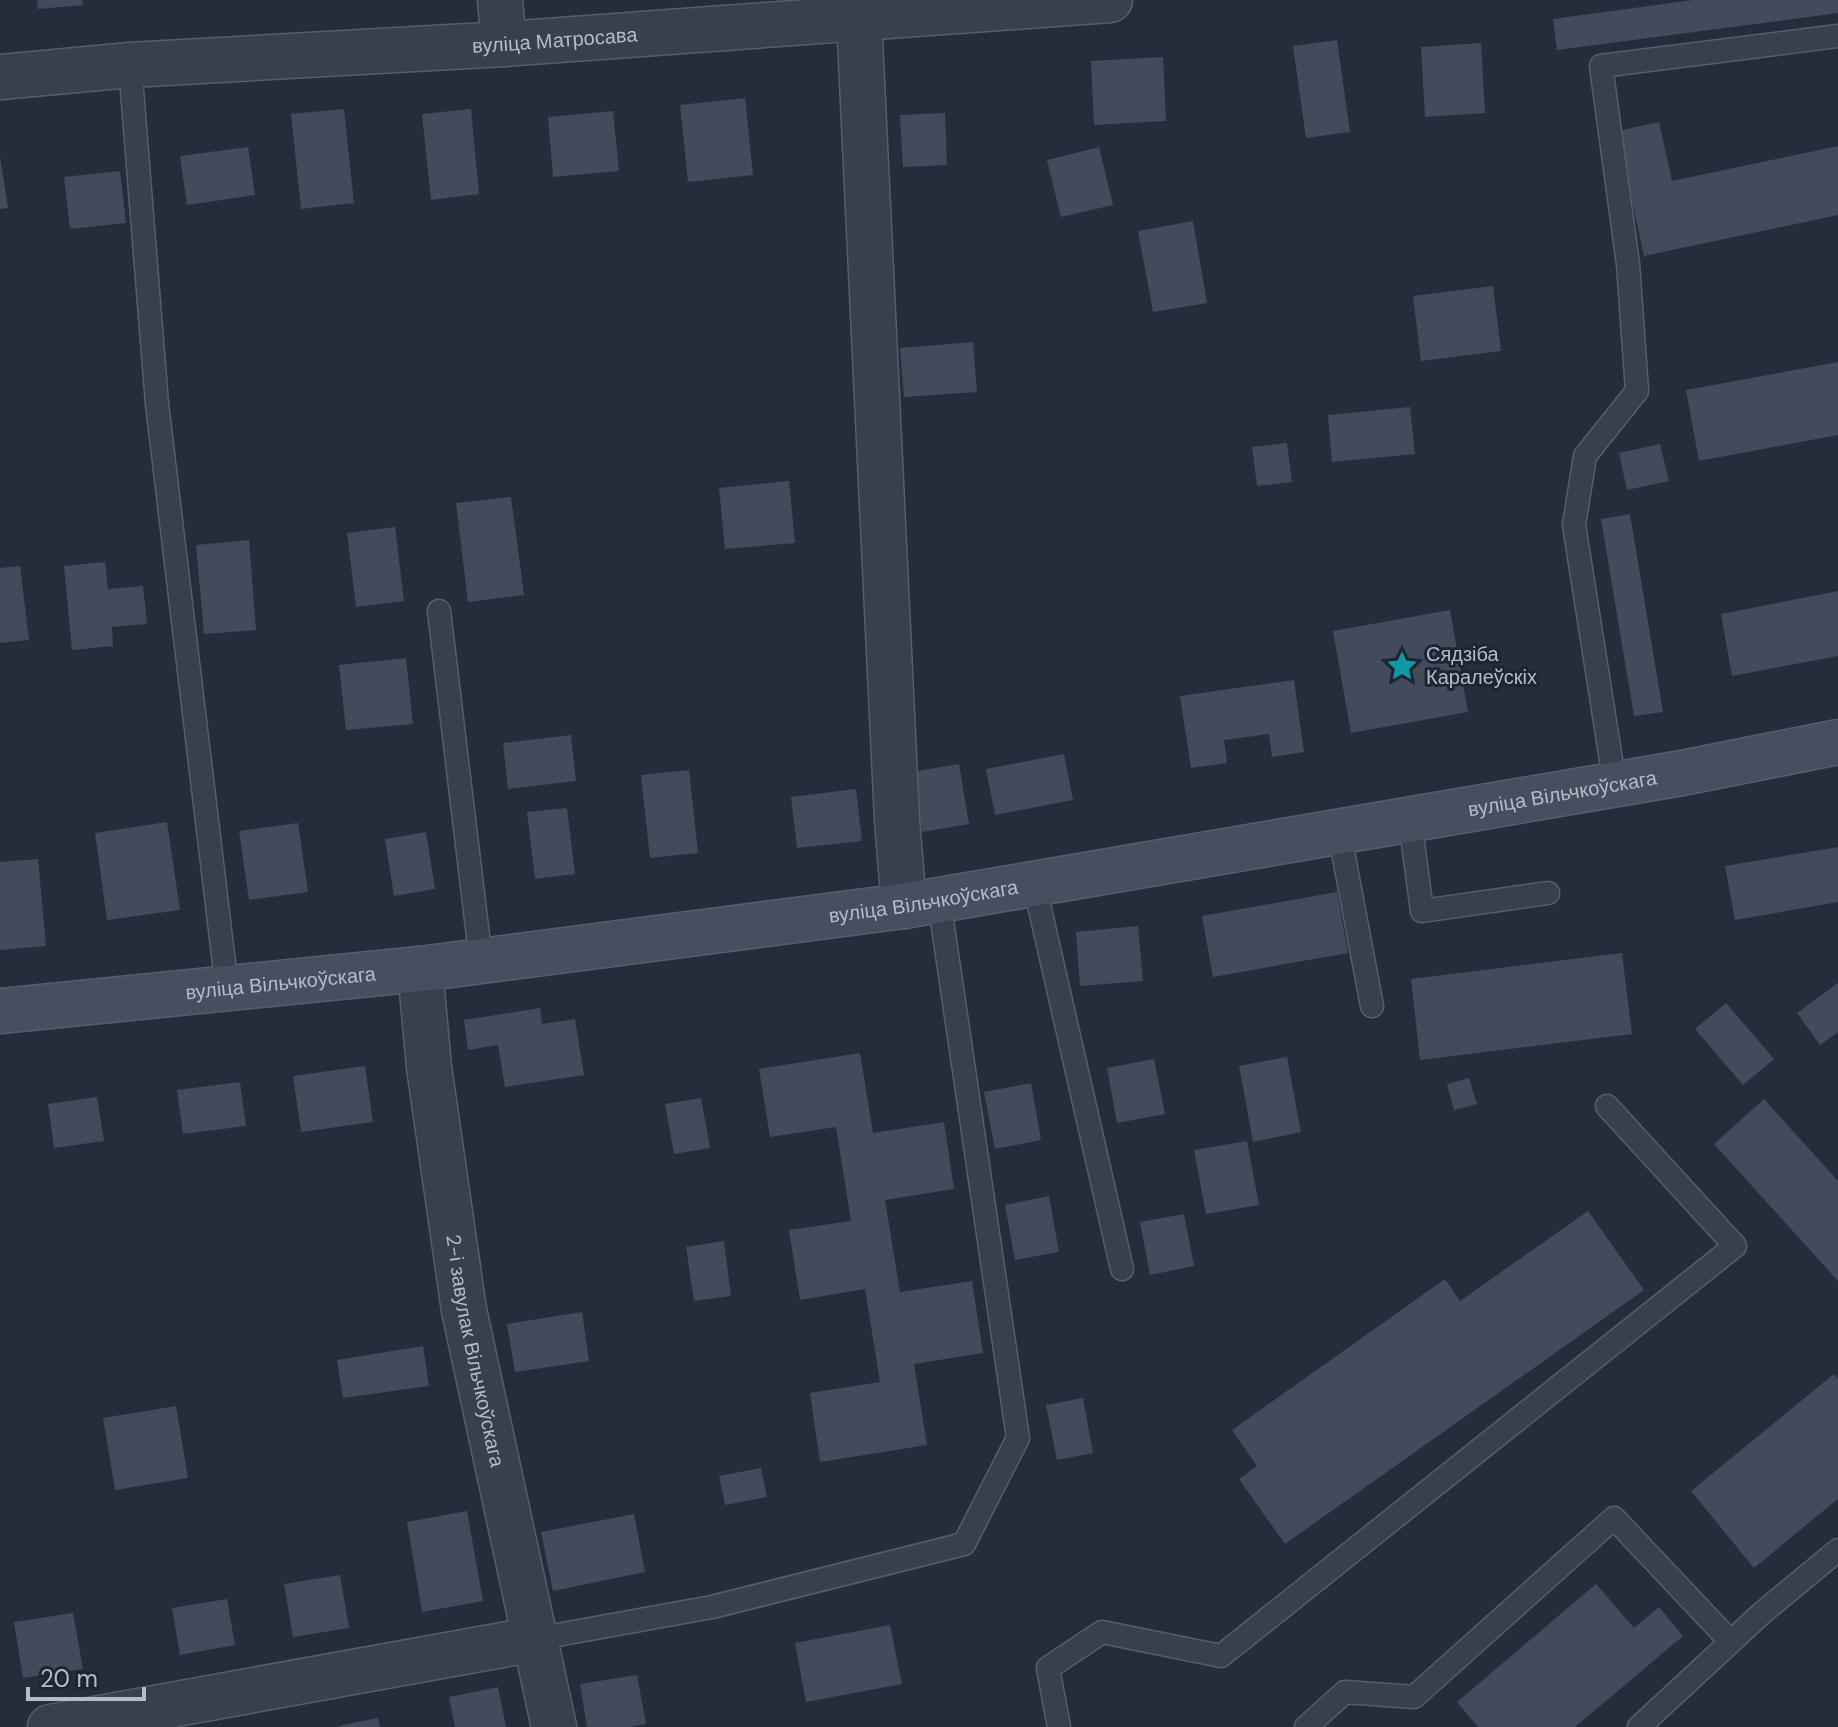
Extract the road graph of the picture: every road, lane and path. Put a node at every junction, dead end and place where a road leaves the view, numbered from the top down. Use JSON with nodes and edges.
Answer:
{"nodes":[{"id":1,"x":500,"y":0,"type":"edge"},
{"id":2,"x":1110,"y":0,"type":"edge"},
{"id":3,"x":859,"y":18,"type":"junction"},
{"id":4,"x":1838,"y":36,"type":"edge"},
{"id":5,"x":504,"y":44,"type":"junction"},
{"id":6,"x":130,"y":65,"type":"junction"},
{"id":7,"x":0,"y":77,"type":"edge"},
{"id":8,"x":439,"y":611,"type":"dead end"},
{"id":9,"x":1838,"y":742,"type":"edge"},
{"id":10,"x":1615,"y":785,"type":"junction"},
{"id":11,"x":1410,"y":820,"type":"junction"},
{"id":12,"x":1339,"y":831,"type":"junction"},
{"id":13,"x":1034,"y":883,"type":"junction"},
{"id":14,"x":1548,"y":893,"type":"dead end"},
{"id":15,"x":922,"y":903,"type":"junction"},
{"id":16,"x":481,"y":961,"type":"junction"},
{"id":17,"x":420,"y":969,"type":"junction"},
{"id":18,"x":227,"y":988,"type":"junction"},
{"id":19,"x":1372,"y":1006,"type":"dead end"},
{"id":20,"x":0,"y":1011,"type":"edge"},
{"id":21,"x":1607,"y":1106,"type":"dead end"},
{"id":22,"x":1122,"y":1269,"type":"dead end"},
{"id":23,"x":1838,"y":1550,"type":"edge"},
{"id":24,"x":535,"y":1639,"type":"junction"},
{"id":25,"x":1730,"y":1641,"type":"junction"},
{"id":26,"x":50,"y":1727,"type":"edge"},
{"id":27,"x":554,"y":1727,"type":"edge"},
{"id":28,"x":1059,"y":1727,"type":"edge"},
{"id":29,"x":1306,"y":1727,"type":"edge"},
{"id":30,"x":1639,"y":1727,"type":"edge"}],
"edges":[{"from":1,"to":5,"type":"street"},
{"from":2,"to":3,"type":"street","name":"вуліца Матросава"},
{"from":3,"to":5,"type":"street","name":"вуліца Матросава"},
{"from":3,"to":15,"type":"street"},
{"from":4,"to":10,"type":"lane"},
{"from":5,"to":6,"type":"street","name":"вуліца Матросава"},
{"from":6,"to":7,"type":"street","name":"вуліца Матросава"},
{"from":6,"to":18,"type":"lane"},
{"from":8,"to":16,"type":"lane"},
{"from":9,"to":10,"type":"main road","name":"вуліца Вільчкоўскага"},
{"from":10,"to":11,"type":"main road","name":"вуліца Вільчкоўскага"},
{"from":11,"to":12,"type":"main road","name":"вуліца Вільчкоўскага"},
{"from":11,"to":14,"type":"lane"},
{"from":12,"to":13,"type":"main road","name":"вуліца Вільчкоўскага"},
{"from":12,"to":19,"type":"lane"},
{"from":13,"to":15,"type":"main road","name":"вуліца Вільчкоўскага"},
{"from":13,"to":22,"type":"lane"},
{"from":15,"to":16,"type":"main road","name":"вуліца Вільчкоўскага"},
{"from":15,"to":24,"type":"lane"},
{"from":16,"to":17,"type":"main road","name":"вуліца Вільчкоўскага"},
{"from":17,"to":18,"type":"main road","name":"вуліца Вільчкоўскага"},
{"from":17,"to":24,"type":"street","name":"2-і завулак Вільчкоўскага"},
{"from":18,"to":20,"type":"main road","name":"вуліца Вільчкоўскага"},
{"from":21,"to":28,"type":"lane"},
{"from":23,"to":25,"type":"lane"},
{"from":24,"to":26,"type":"street"},
{"from":24,"to":27,"type":"street","name":"2-і завулак Вільчкоўскага"},
{"from":25,"to":29,"type":"lane"},
{"from":25,"to":30,"type":"lane"}]}
